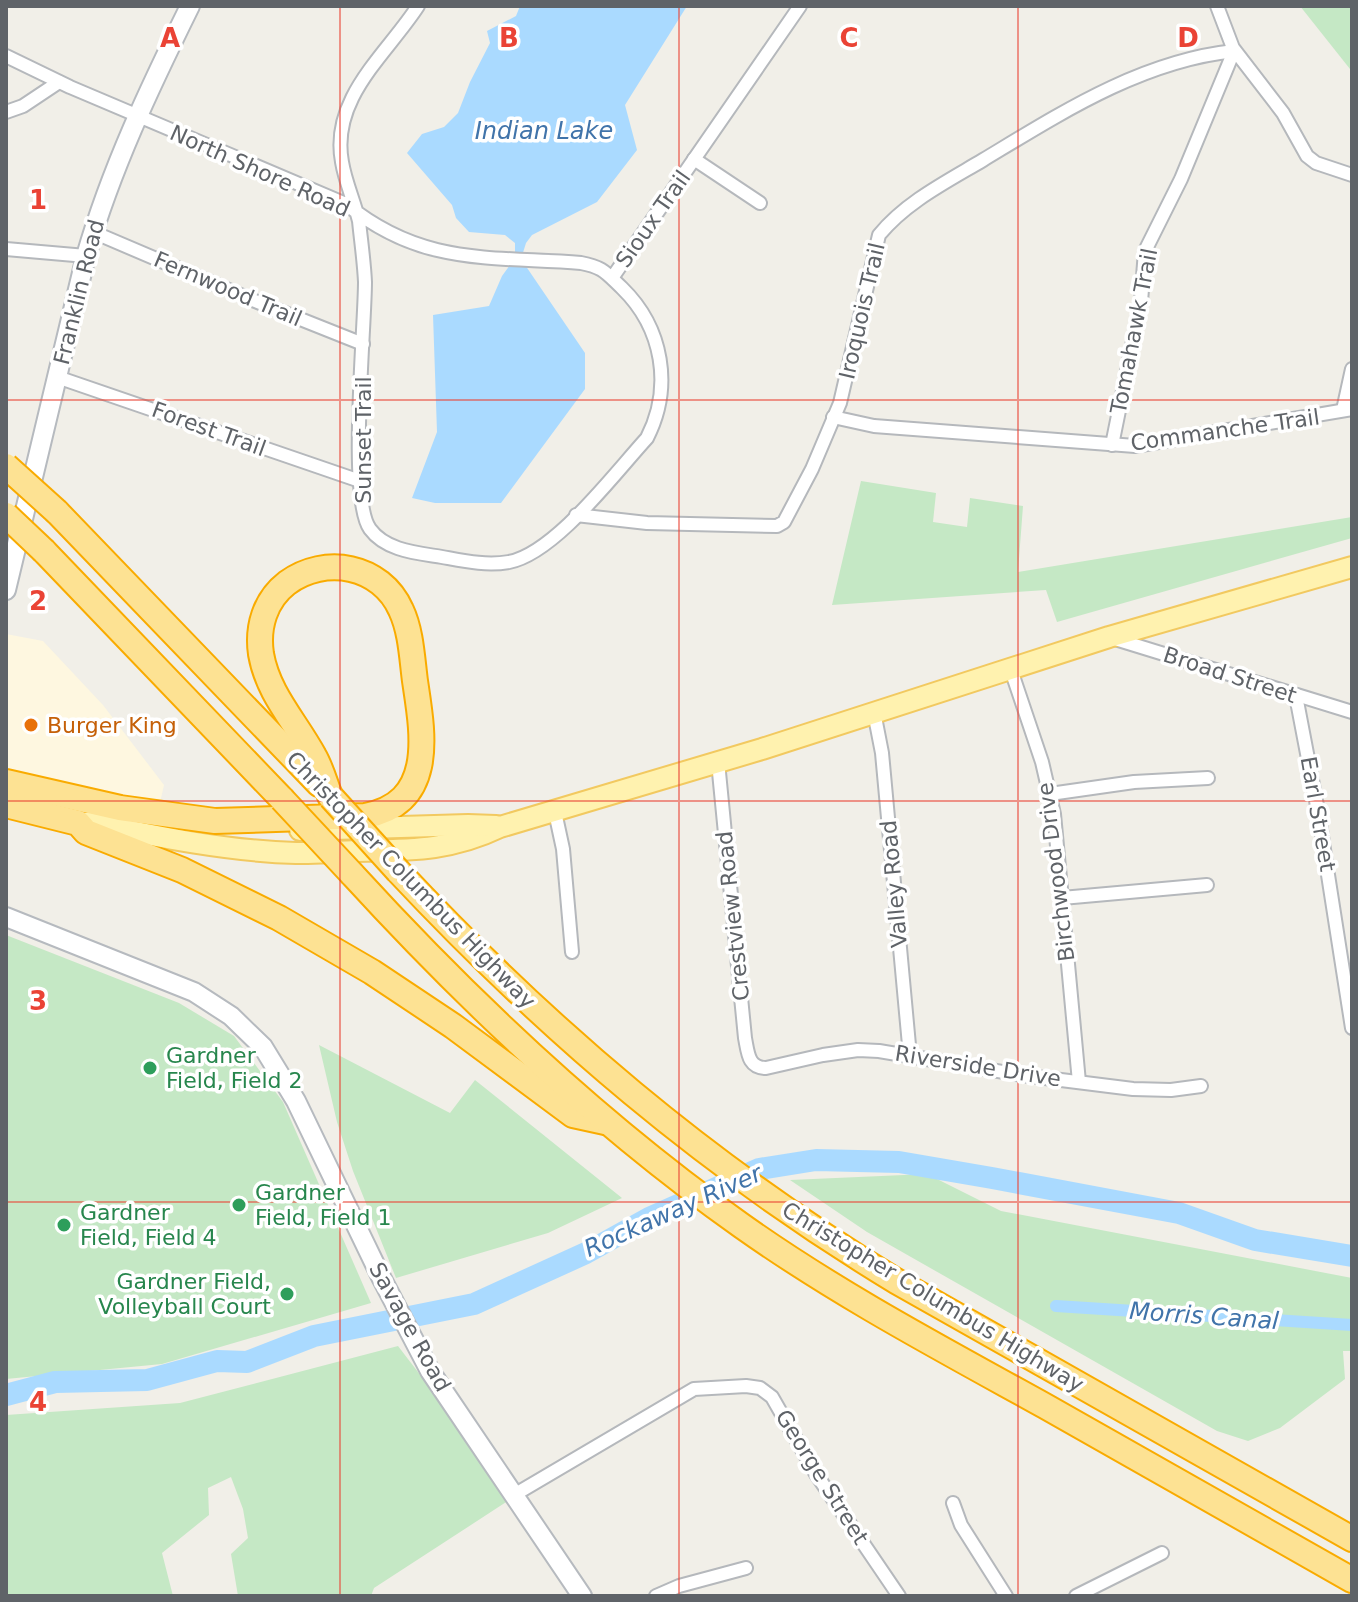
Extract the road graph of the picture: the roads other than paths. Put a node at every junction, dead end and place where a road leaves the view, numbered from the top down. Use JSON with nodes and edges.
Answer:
{"nodes":[{"id":1,"x":190,"y":6,"type":"edge"},
{"id":2,"x":418,"y":6,"type":"edge"},
{"id":3,"x":800,"y":6,"type":"edge"},
{"id":4,"x":1217,"y":6,"type":"edge"},
{"id":5,"x":1234,"y":51,"type":"junction"},
{"id":6,"x":6,"y":56,"type":"edge"},
{"id":7,"x":59,"y":82,"type":"junction"},
{"id":8,"x":6,"y":112,"type":"edge"},
{"id":9,"x":138,"y":116,"type":"junction"},
{"id":10,"x":694,"y":159,"type":"junction"},
{"id":11,"x":1352,"y":175,"type":"edge"},
{"id":12,"x":760,"y":203,"type":"dead end"},
{"id":13,"x":357,"y":213,"type":"junction"},
{"id":14,"x":93,"y":232,"type":"junction"},
{"id":15,"x":6,"y":249,"type":"edge"},
{"id":16,"x":86,"y":256,"type":"junction"},
{"id":17,"x":612,"y":278,"type":"junction"},
{"id":18,"x":363,"y":344,"type":"junction"},
{"id":19,"x":1352,"y":369,"type":"edge"},
{"id":20,"x":57,"y":377,"type":"junction"},
{"id":21,"x":1348,"y":410,"type":"edge"},
{"id":22,"x":833,"y":417,"type":"junction"},
{"id":23,"x":1112,"y":445,"type":"junction"},
{"id":24,"x":6,"y":466,"type":"edge"},
{"id":25,"x":360,"y":481,"type":"junction"},
{"id":26,"x":6,"y":515,"type":"edge"},
{"id":27,"x":576,"y":515,"type":"junction"},
{"id":28,"x":1352,"y":567,"type":"edge"},
{"id":29,"x":8,"y":570,"type":"edge"},
{"id":30,"x":6,"y":590,"type":"edge"},
{"id":31,"x":1109,"y":637,"type":"junction"},
{"id":32,"x":1010,"y":667,"type":"junction"},
{"id":33,"x":1296,"y":696,"type":"junction"},
{"id":34,"x":874,"y":712,"type":"junction"},
{"id":35,"x":1352,"y":712,"type":"edge"},
{"id":36,"x":718,"y":762,"type":"junction"},
{"id":37,"x":1208,"y":778,"type":"dead end"},
{"id":38,"x":6,"y":782,"type":"edge"},
{"id":39,"x":1050,"y":794,"type":"junction"},
{"id":40,"x":331,"y":796,"type":"junction"},
{"id":41,"x":6,"y":805,"type":"edge"},
{"id":42,"x":555,"y":812,"type":"junction"},
{"id":43,"x":215,"y":821,"type":"junction"},
{"id":44,"x":78,"y":823,"type":"junction"},
{"id":45,"x":500,"y":827,"type":"junction"},
{"id":46,"x":1207,"y":885,"type":"dead end"},
{"id":47,"x":1062,"y":898,"type":"junction"},
{"id":48,"x":6,"y":917,"type":"edge"},
{"id":49,"x":572,"y":952,"type":"dead end"},
{"id":50,"x":1352,"y":1028,"type":"edge"},
{"id":51,"x":910,"y":1056,"type":"junction"},
{"id":52,"x":755,"y":1067,"type":"joint"},
{"id":53,"x":1079,"y":1082,"type":"junction"},
{"id":54,"x":1201,"y":1086,"type":"dead end"},
{"id":55,"x":607,"y":1122,"type":"junction"},
{"id":56,"x":514,"y":1495,"type":"junction"},
{"id":57,"x":953,"y":1503,"type":"dead end"},
{"id":58,"x":1352,"y":1539,"type":"edge"},
{"id":59,"x":1162,"y":1553,"type":"dead end"},
{"id":60,"x":746,"y":1568,"type":"dead end"},
{"id":61,"x":1352,"y":1580,"type":"edge"},
{"id":62,"x":582,"y":1596,"type":"edge"},
{"id":63,"x":656,"y":1596,"type":"edge"},
{"id":64,"x":899,"y":1596,"type":"edge"},
{"id":65,"x":1006,"y":1596,"type":"edge"},
{"id":66,"x":1076,"y":1596,"type":"edge"}],
"edges":[{"from":1,"to":9,"type":"street","name":"Franklin Road"},
{"from":2,"to":13,"type":"street","name":"Sunset Trail"},
{"from":3,"to":10,"type":"street","name":"Sioux Trail"},
{"from":4,"to":5,"type":"street"},
{"from":5,"to":11,"type":"street"},
{"from":5,"to":22,"type":"street","name":"Iroquois Trail"},
{"from":5,"to":23,"type":"street","name":"Tomahawk Trail"},
{"from":6,"to":7,"type":"street","name":"North Shore Road"},
{"from":7,"to":8,"type":"street"},
{"from":7,"to":9,"type":"street","name":"North Shore Road"},
{"from":9,"to":13,"type":"street","name":"North Shore Road"},
{"from":9,"to":14,"type":"street","name":"Franklin Road"},
{"from":10,"to":12,"type":"street"},
{"from":10,"to":17,"type":"street","name":"Sioux Trail"},
{"from":13,"to":17,"type":"street","name":"North Shore Road"},
{"from":13,"to":18,"type":"street","name":"Sunset Trail"},
{"from":14,"to":16,"type":"street","name":"Franklin Road"},
{"from":14,"to":18,"type":"street","name":"Fernwood Trail"},
{"from":15,"to":16,"type":"street"},
{"from":16,"to":20,"type":"street","name":"Franklin Road"},
{"from":17,"to":27,"type":"street","name":"Sunset Trail"},
{"from":18,"to":25,"type":"street","name":"Sunset Trail"},
{"from":19,"to":21,"type":"street","name":"Commanche Trail"},
{"from":20,"to":25,"type":"street","name":"Forest Trail"},
{"from":20,"to":29,"type":"street","name":"Franklin Road"},
{"from":21,"to":23,"type":"street","name":"Commanche Trail"},
{"from":22,"to":23,"type":"street","name":"Tomahawk Trail"},
{"from":22,"to":27,"type":"street","name":"Iroquois Trail"},
{"from":24,"to":40,"type":"highway","name":"Christopher Columbus Highway","bridge":true},
{"from":25,"to":27,"type":"street","name":"Sunset Trail"},
{"from":26,"to":55,"type":"highway","name":"Christopher Columbus Highway","bridge":true},
{"from":28,"to":31,"type":"main road"},
{"from":29,"to":30,"type":"street","name":"Franklin Road"},
{"from":31,"to":32,"type":"main road"},
{"from":31,"to":33,"type":"street","name":"Broad Street"},
{"from":32,"to":34,"type":"main road"},
{"from":32,"to":39,"type":"street","name":"Birchwood Drive"},
{"from":33,"to":35,"type":"street","name":"Broad Street"},
{"from":33,"to":50,"type":"street","name":"Earl Street"},
{"from":34,"to":36,"type":"main road"},
{"from":34,"to":51,"type":"street","name":"Valley Road"},
{"from":36,"to":42,"type":"main road"},
{"from":36,"to":52,"type":"street","name":"Crestview Road"},
{"from":37,"to":39,"type":"street"},
{"from":38,"to":43,"type":"highway"},
{"from":39,"to":47,"type":"street","name":"Birchwood Drive"},
{"from":40,"to":43,"type":"highway"},
{"from":40,"to":58,"type":"highway","name":"Christopher Columbus Highway","bridge":true},
{"from":41,"to":44,"type":"highway"},
{"from":42,"to":45,"type":"main road"},
{"from":42,"to":49,"type":"street"},
{"from":43,"to":45,"type":"main road"},
{"from":44,"to":45,"type":"main road"},
{"from":44,"to":55,"type":"highway"},
{"from":46,"to":47,"type":"street"},
{"from":47,"to":53,"type":"street","name":"Birchwood Drive"},
{"from":48,"to":56,"type":"street","name":"Savage Road"},
{"from":51,"to":52,"type":"street","name":"Riverside Drive"},
{"from":51,"to":53,"type":"street","name":"Riverside Drive"},
{"from":53,"to":54,"type":"street","name":"Riverside Drive"},
{"from":55,"to":61,"type":"highway","name":"Christopher Columbus Highway"},
{"from":56,"to":62,"type":"street","name":"Savage Road"},
{"from":56,"to":64,"type":"street","name":"George Street"},
{"from":57,"to":65,"type":"street"},
{"from":59,"to":66,"type":"street"},
{"from":60,"to":63,"type":"street"}]}
